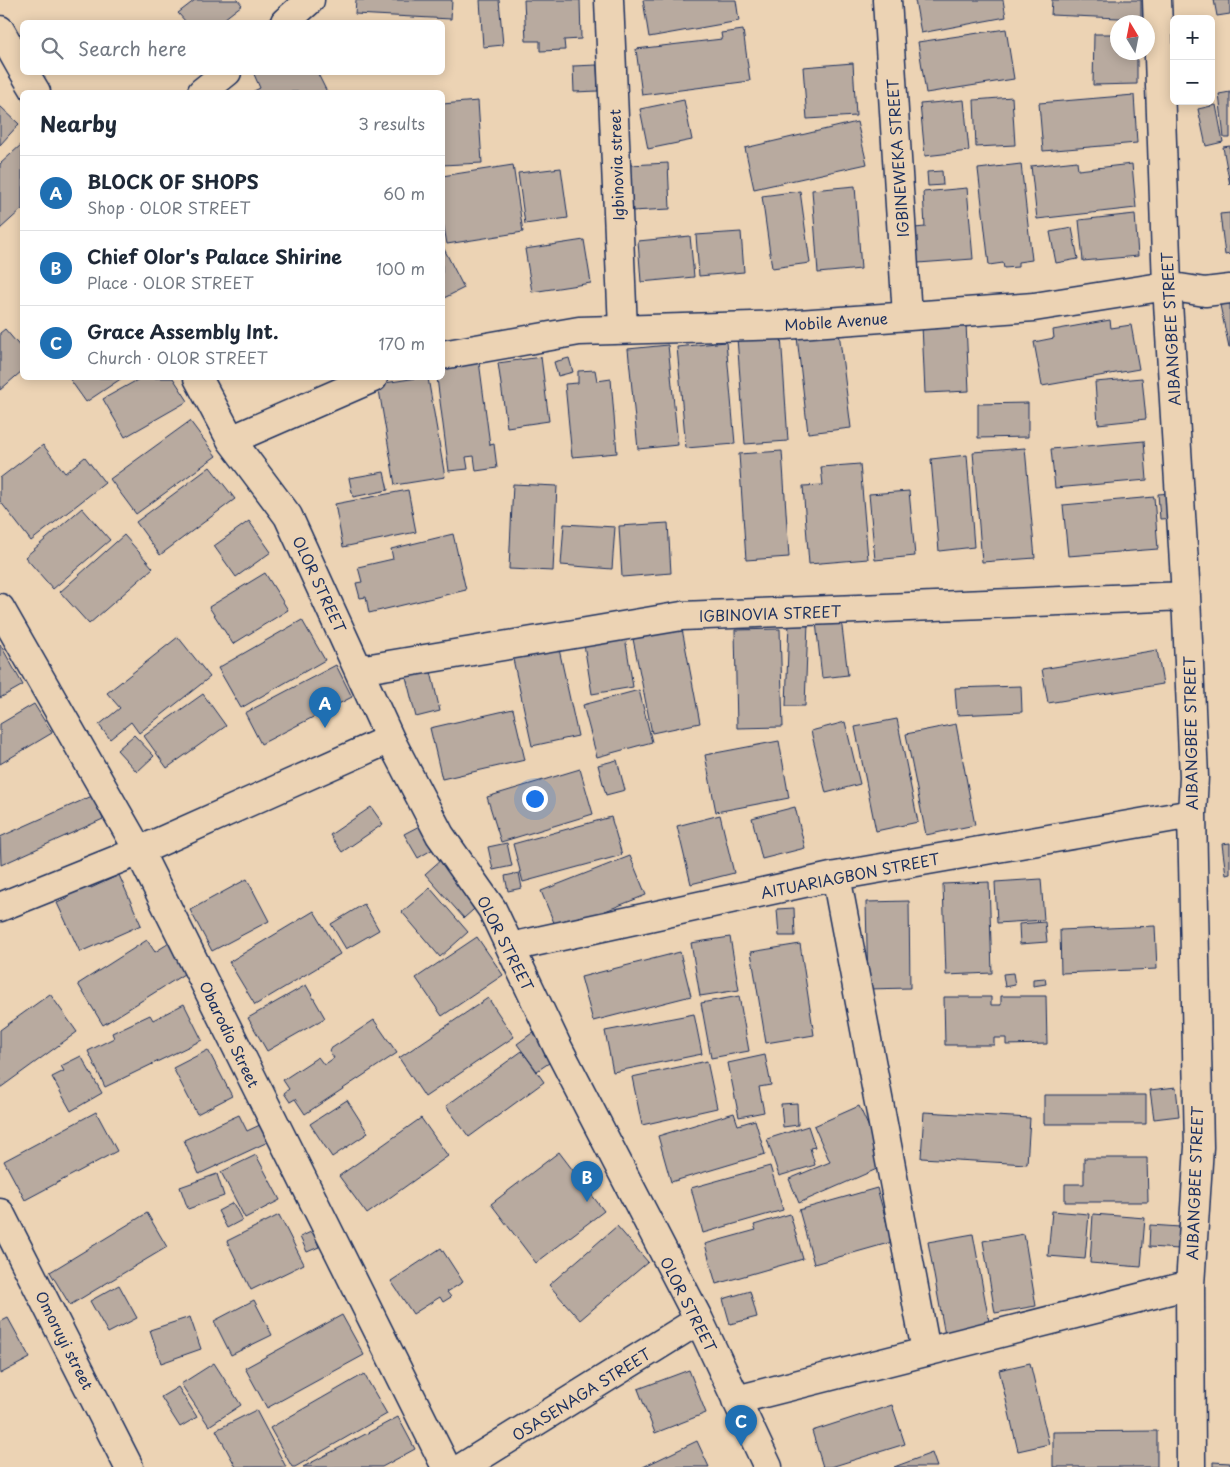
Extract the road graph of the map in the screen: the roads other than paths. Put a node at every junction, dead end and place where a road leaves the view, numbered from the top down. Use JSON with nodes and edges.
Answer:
{"nodes":[{"id":1,"x":310,"y":0,"type":"edge"},
{"id":2,"x":609,"y":0,"type":"edge"},
{"id":3,"x":887,"y":0,"type":"edge"},
{"id":4,"x":1157,"y":0,"type":"edge"},
{"id":5,"x":287,"y":20,"type":"edge"},
{"id":6,"x":0,"y":30,"type":"edge"},
{"id":7,"x":20,"y":65,"type":"edge"},
{"id":8,"x":26,"y":75,"type":"edge"},
{"id":9,"x":223,"y":75,"type":"edge"},
{"id":10,"x":35,"y":90,"type":"edge"},
{"id":11,"x":204,"y":90,"type":"edge"},
{"id":12,"x":1167,"y":286,"type":"junction"},
{"id":13,"x":1230,"y":289,"type":"edge"},
{"id":14,"x":907,"y":316,"type":"junction"},
{"id":15,"x":623,"y":330,"type":"junction"},
{"id":16,"x":445,"y":354,"type":"edge"},
{"id":17,"x":199,"y":380,"type":"edge"},
{"id":18,"x":368,"y":380,"type":"edge"},
{"id":19,"x":231,"y":440,"type":"junction"},
{"id":20,"x":1186,"y":596,"type":"junction"},
{"id":21,"x":0,"y":608,"type":"edge"},
{"id":22,"x":359,"y":670,"type":"junction"},
{"id":23,"x":390,"y":739,"type":"junction"},
{"id":24,"x":1192,"y":814,"type":"junction"},
{"id":25,"x":139,"y":851,"type":"junction"},
{"id":26,"x":836,"y":876,"type":"junction"},
{"id":27,"x":0,"y":907,"type":"edge"},
{"id":28,"x":511,"y":947,"type":"junction"},
{"id":29,"x":0,"y":1213,"type":"edge"},
{"id":30,"x":1190,"y":1285,"type":"junction"},
{"id":31,"x":698,"y":1320,"type":"junction"},
{"id":32,"x":926,"y":1351,"type":"junction"},
{"id":33,"x":736,"y":1400,"type":"junction"},
{"id":34,"x":129,"y":1467,"type":"edge"},
{"id":35,"x":446,"y":1467,"type":"edge"},
{"id":36,"x":463,"y":1467,"type":"edge"},
{"id":37,"x":768,"y":1467,"type":"edge"},
{"id":38,"x":1191,"y":1467,"type":"edge"}],
"edges":[{"from":1,"to":5,"type":"street"},
{"from":2,"to":15,"type":"street","name":"Igbinovia street"},
{"from":3,"to":14,"type":"street","name":"IGBINEWEKA STREET"},
{"from":4,"to":12,"type":"street","name":"AIBANGBEE STREET"},
{"from":6,"to":7,"type":"street"},
{"from":8,"to":10,"type":"street"},
{"from":9,"to":11,"type":"street"},
{"from":12,"to":13,"type":"street","name":"Mobile Avenue"},
{"from":12,"to":14,"type":"street","name":"Mobile Avenue"},
{"from":12,"to":20,"type":"street","name":"AIBANGBEE STREET"},
{"from":14,"to":15,"type":"street","name":"Mobile Avenue"},
{"from":15,"to":16,"type":"street","name":"Mobile Avenue"},
{"from":17,"to":19,"type":"street","name":"OLOR STREET"},
{"from":18,"to":19,"type":"street"},
{"from":19,"to":22,"type":"street","name":"OLOR STREET"},
{"from":20,"to":22,"type":"street","name":"IGBINOVIA STREET"},
{"from":20,"to":24,"type":"street","name":"AIBANGBEE STREET"},
{"from":21,"to":25,"type":"street","name":"Obarodio Street"},
{"from":22,"to":23,"type":"street","name":"OLOR STREET"},
{"from":23,"to":25,"type":"street"},
{"from":23,"to":28,"type":"street","name":"OLOR STREET"},
{"from":24,"to":26,"type":"street","name":"AITUARIAGBON STREET"},
{"from":24,"to":30,"type":"street","name":"AIBANGBEE STREET"},
{"from":25,"to":27,"type":"street"},
{"from":25,"to":35,"type":"street","name":"Obarodio Street"},
{"from":26,"to":28,"type":"street","name":"AITUARIAGBON STREET"},
{"from":26,"to":32,"type":"street"},
{"from":28,"to":31,"type":"street","name":"OLOR STREET"},
{"from":29,"to":34,"type":"street","name":"Omoruyi street"},
{"from":30,"to":32,"type":"street"},
{"from":30,"to":38,"type":"street","name":"AIBANGBEE STREET"},
{"from":31,"to":33,"type":"street","name":"OLOR STREET"},
{"from":31,"to":36,"type":"street","name":"OSASENAGA STREET"},
{"from":32,"to":33,"type":"street"},
{"from":33,"to":37,"type":"street","name":"OLOR STREET"}]}
